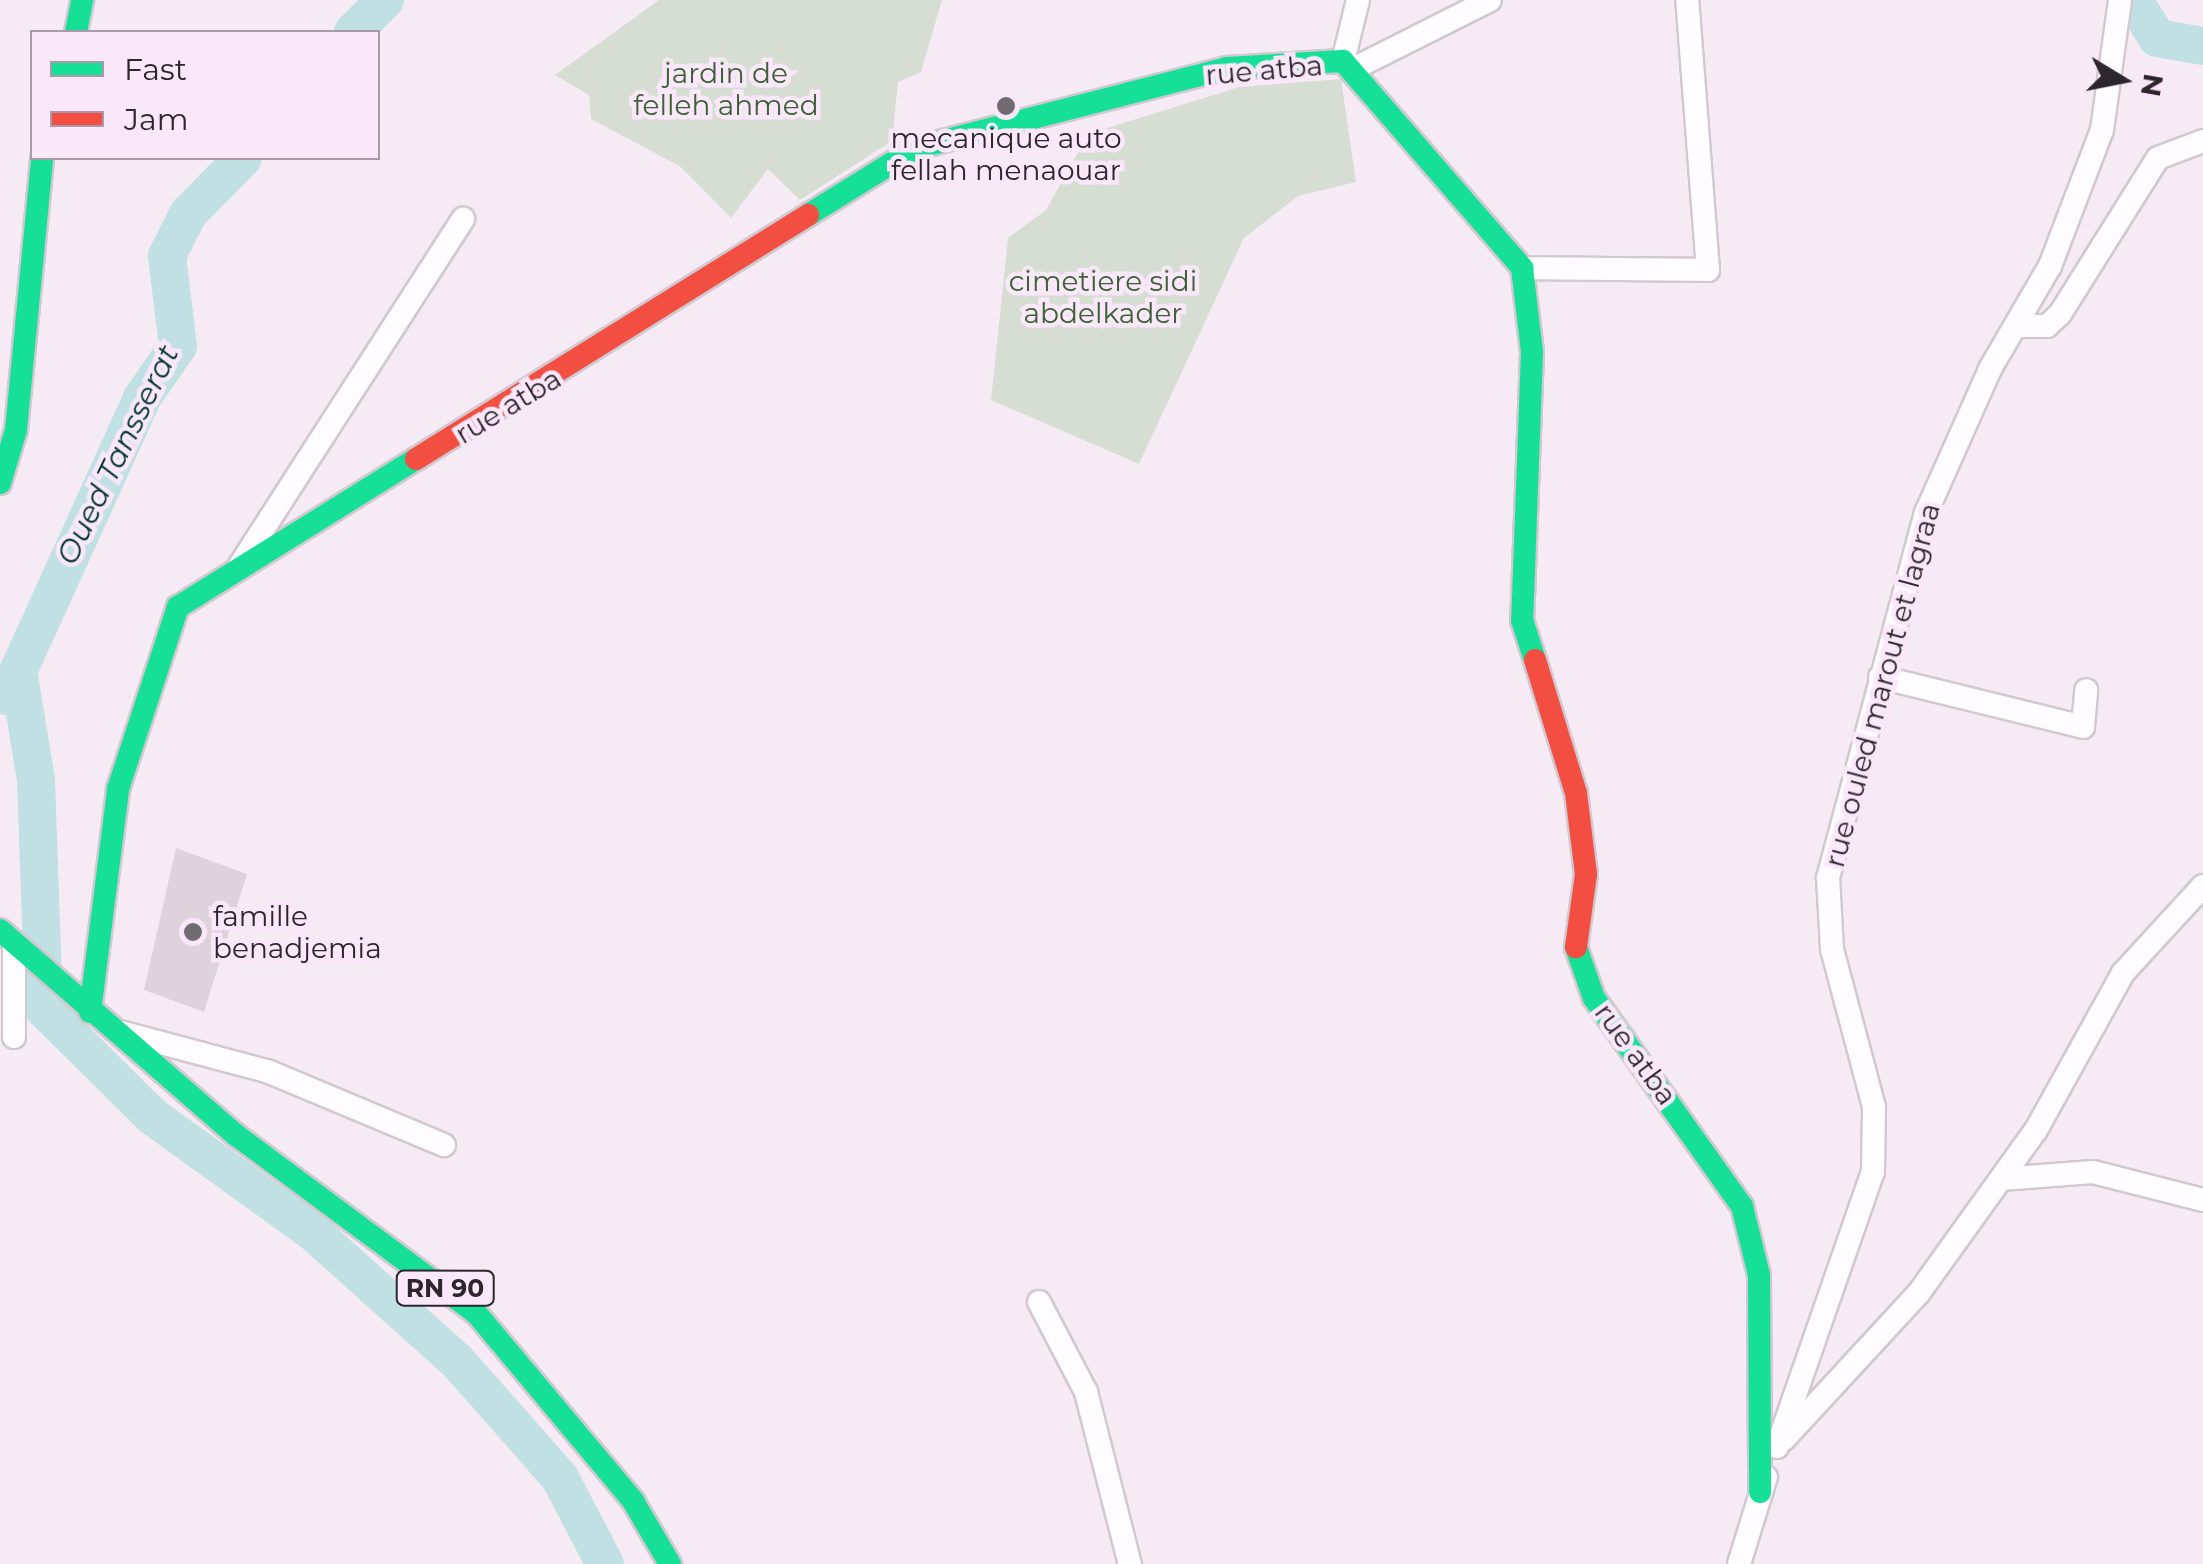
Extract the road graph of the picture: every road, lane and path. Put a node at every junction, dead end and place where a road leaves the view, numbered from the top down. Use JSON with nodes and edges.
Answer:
{"nodes":[{"id":1,"x":82,"y":0,"type":"edge"},
{"id":2,"x":1358,"y":0,"type":"edge"},
{"id":3,"x":1490,"y":0,"type":"edge"},
{"id":4,"x":1687,"y":0,"type":"edge"},
{"id":5,"x":2120,"y":0,"type":"edge"},
{"id":6,"x":76,"y":30,"type":"edge"},
{"id":7,"x":1349,"y":65,"type":"junction"},
{"id":8,"x":2203,"y":141,"type":"edge"},
{"id":9,"x":42,"y":160,"type":"edge"},
{"id":10,"x":463,"y":219,"type":"dead end"},
{"id":11,"x":1522,"y":268,"type":"junction"},
{"id":12,"x":2016,"y":326,"type":"junction"},
{"id":13,"x":0,"y":483,"type":"edge"},
{"id":14,"x":236,"y":572,"type":"junction"},
{"id":15,"x":1880,"y":677,"type":"junction"},
{"id":16,"x":2086,"y":690,"type":"dead end"},
{"id":17,"x":2203,"y":886,"type":"edge"},
{"id":18,"x":7,"y":936,"type":"edge"},
{"id":19,"x":90,"y":1012,"type":"junction"},
{"id":20,"x":112,"y":1030,"type":"junction"},
{"id":21,"x":14,"y":1038,"type":"dead end"},
{"id":22,"x":444,"y":1144,"type":"dead end"},
{"id":23,"x":2001,"y":1178,"type":"junction"},
{"id":24,"x":2203,"y":1200,"type":"edge"},
{"id":25,"x":1040,"y":1302,"type":"dead end"},
{"id":26,"x":1776,"y":1447,"type":"junction"},
{"id":27,"x":1760,"y":1492,"type":"junction"},
{"id":28,"x":670,"y":1564,"type":"edge"},
{"id":29,"x":1130,"y":1564,"type":"edge"},
{"id":30,"x":1739,"y":1564,"type":"edge"}],
"edges":[{"from":1,"to":6,"type":"street"},
{"from":2,"to":7,"type":"street"},
{"from":3,"to":7,"type":"street"},
{"from":4,"to":11,"type":"street"},
{"from":5,"to":12,"type":"street","name":"rue ouled marout et lagraa"},
{"from":7,"to":11,"type":"street","name":"rue atba"},
{"from":7,"to":14,"type":"street","name":"rue atba"},
{"from":8,"to":12,"type":"street"},
{"from":9,"to":13,"type":"street"},
{"from":10,"to":14,"type":"street"},
{"from":11,"to":27,"type":"street","name":"rue atba"},
{"from":12,"to":15,"type":"street","name":"rue ouled marout et lagraa"},
{"from":14,"to":19,"type":"street","name":"rue atba"},
{"from":15,"to":16,"type":"street"},
{"from":15,"to":26,"type":"street","name":"rue ouled marout et lagraa"},
{"from":17,"to":23,"type":"street"},
{"from":18,"to":19,"type":"street","number":"RN 90"},
{"from":18,"to":21,"type":"street"},
{"from":19,"to":20,"type":"street","number":"RN 90"},
{"from":20,"to":22,"type":"street"},
{"from":20,"to":28,"type":"street","number":"RN 90"},
{"from":23,"to":24,"type":"street"},
{"from":23,"to":26,"type":"street"},
{"from":25,"to":29,"type":"street"},
{"from":26,"to":27,"type":"street","name":"rue ouled marout et lagraa"},
{"from":27,"to":30,"type":"street","name":"rue ouled marout et lagraa"}]}
